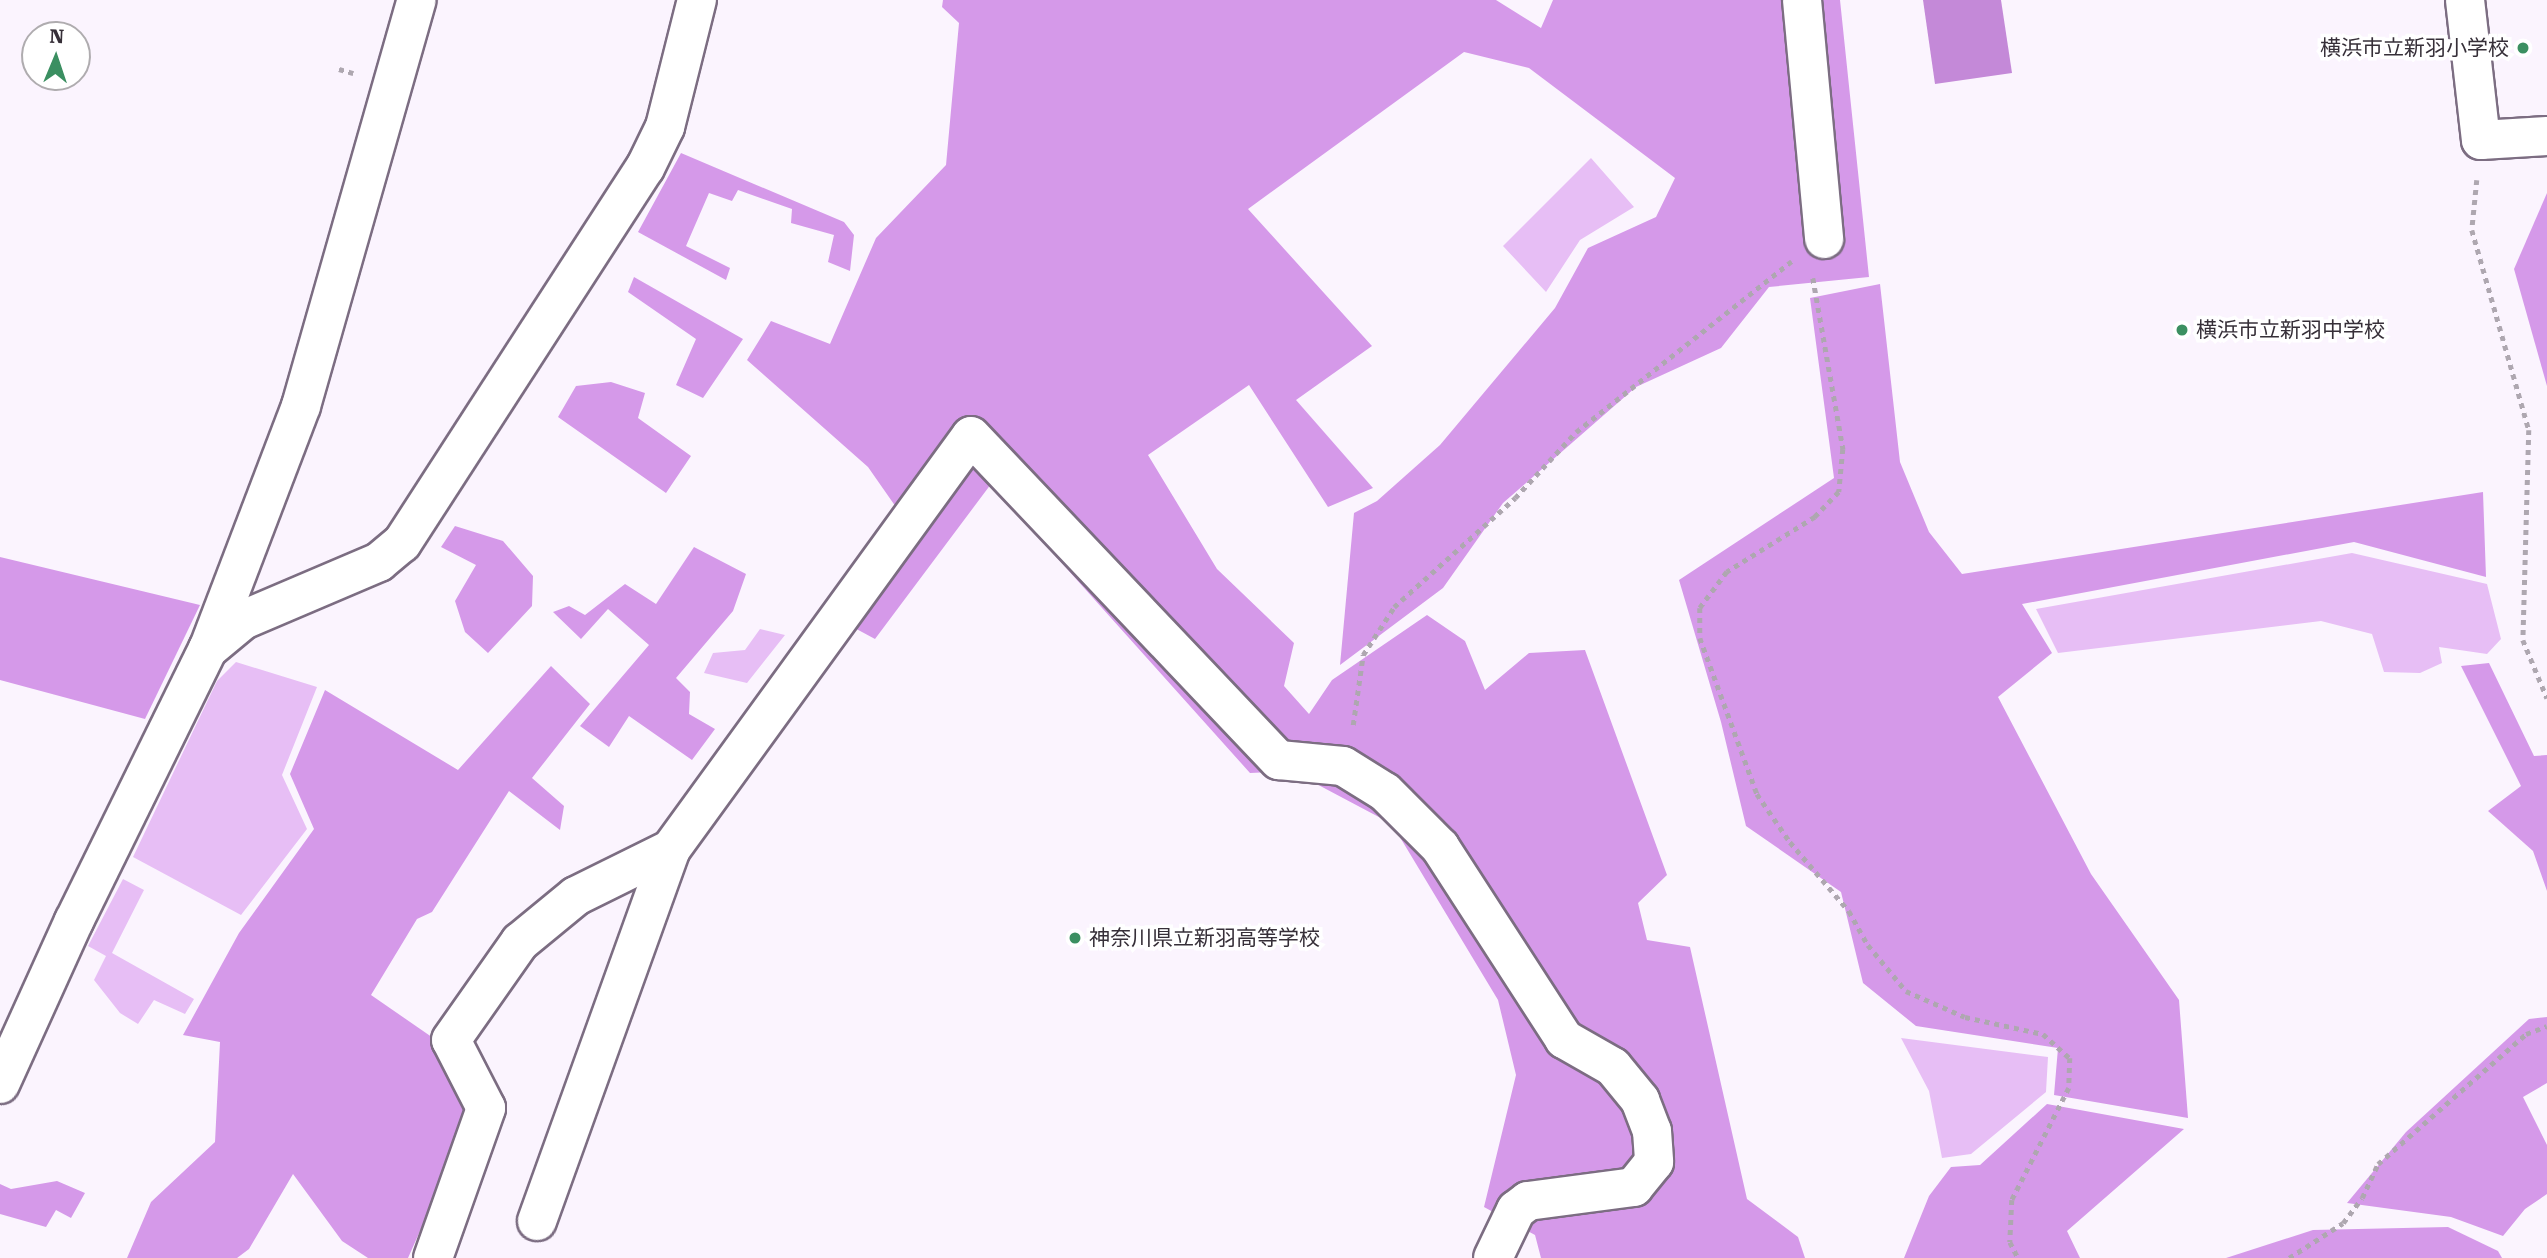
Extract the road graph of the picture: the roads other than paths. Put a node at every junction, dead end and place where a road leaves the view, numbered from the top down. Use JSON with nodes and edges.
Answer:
{"nodes":[{"id":1,"x":417,"y":0,"type":"edge"},
{"id":2,"x":697,"y":0,"type":"edge"},
{"id":3,"x":1802,"y":0,"type":"edge"},
{"id":4,"x":2465,"y":0,"type":"edge"},
{"id":5,"x":2547,"y":136,"type":"edge"},
{"id":6,"x":1816,"y":244,"type":"road end"},
{"id":7,"x":208,"y":649,"type":"junction"},
{"id":8,"x":671,"y":849,"type":"junction"},
{"id":9,"x":0,"y":1084,"type":"edge"},
{"id":10,"x":537,"y":1221,"type":"dead end"},
{"id":11,"x":433,"y":1258,"type":"edge"},
{"id":12,"x":1493,"y":1258,"type":"edge"}],
"edges":[{"from":1,"to":7,"type":"street"},
{"from":2,"to":7,"type":"street"},
{"from":3,"to":6,"type":"street"},
{"from":4,"to":5,"type":"street"},
{"from":7,"to":9,"type":"street"},
{"from":8,"to":10,"type":"street"},
{"from":8,"to":11,"type":"street"},
{"from":8,"to":12,"type":"street"}]}
